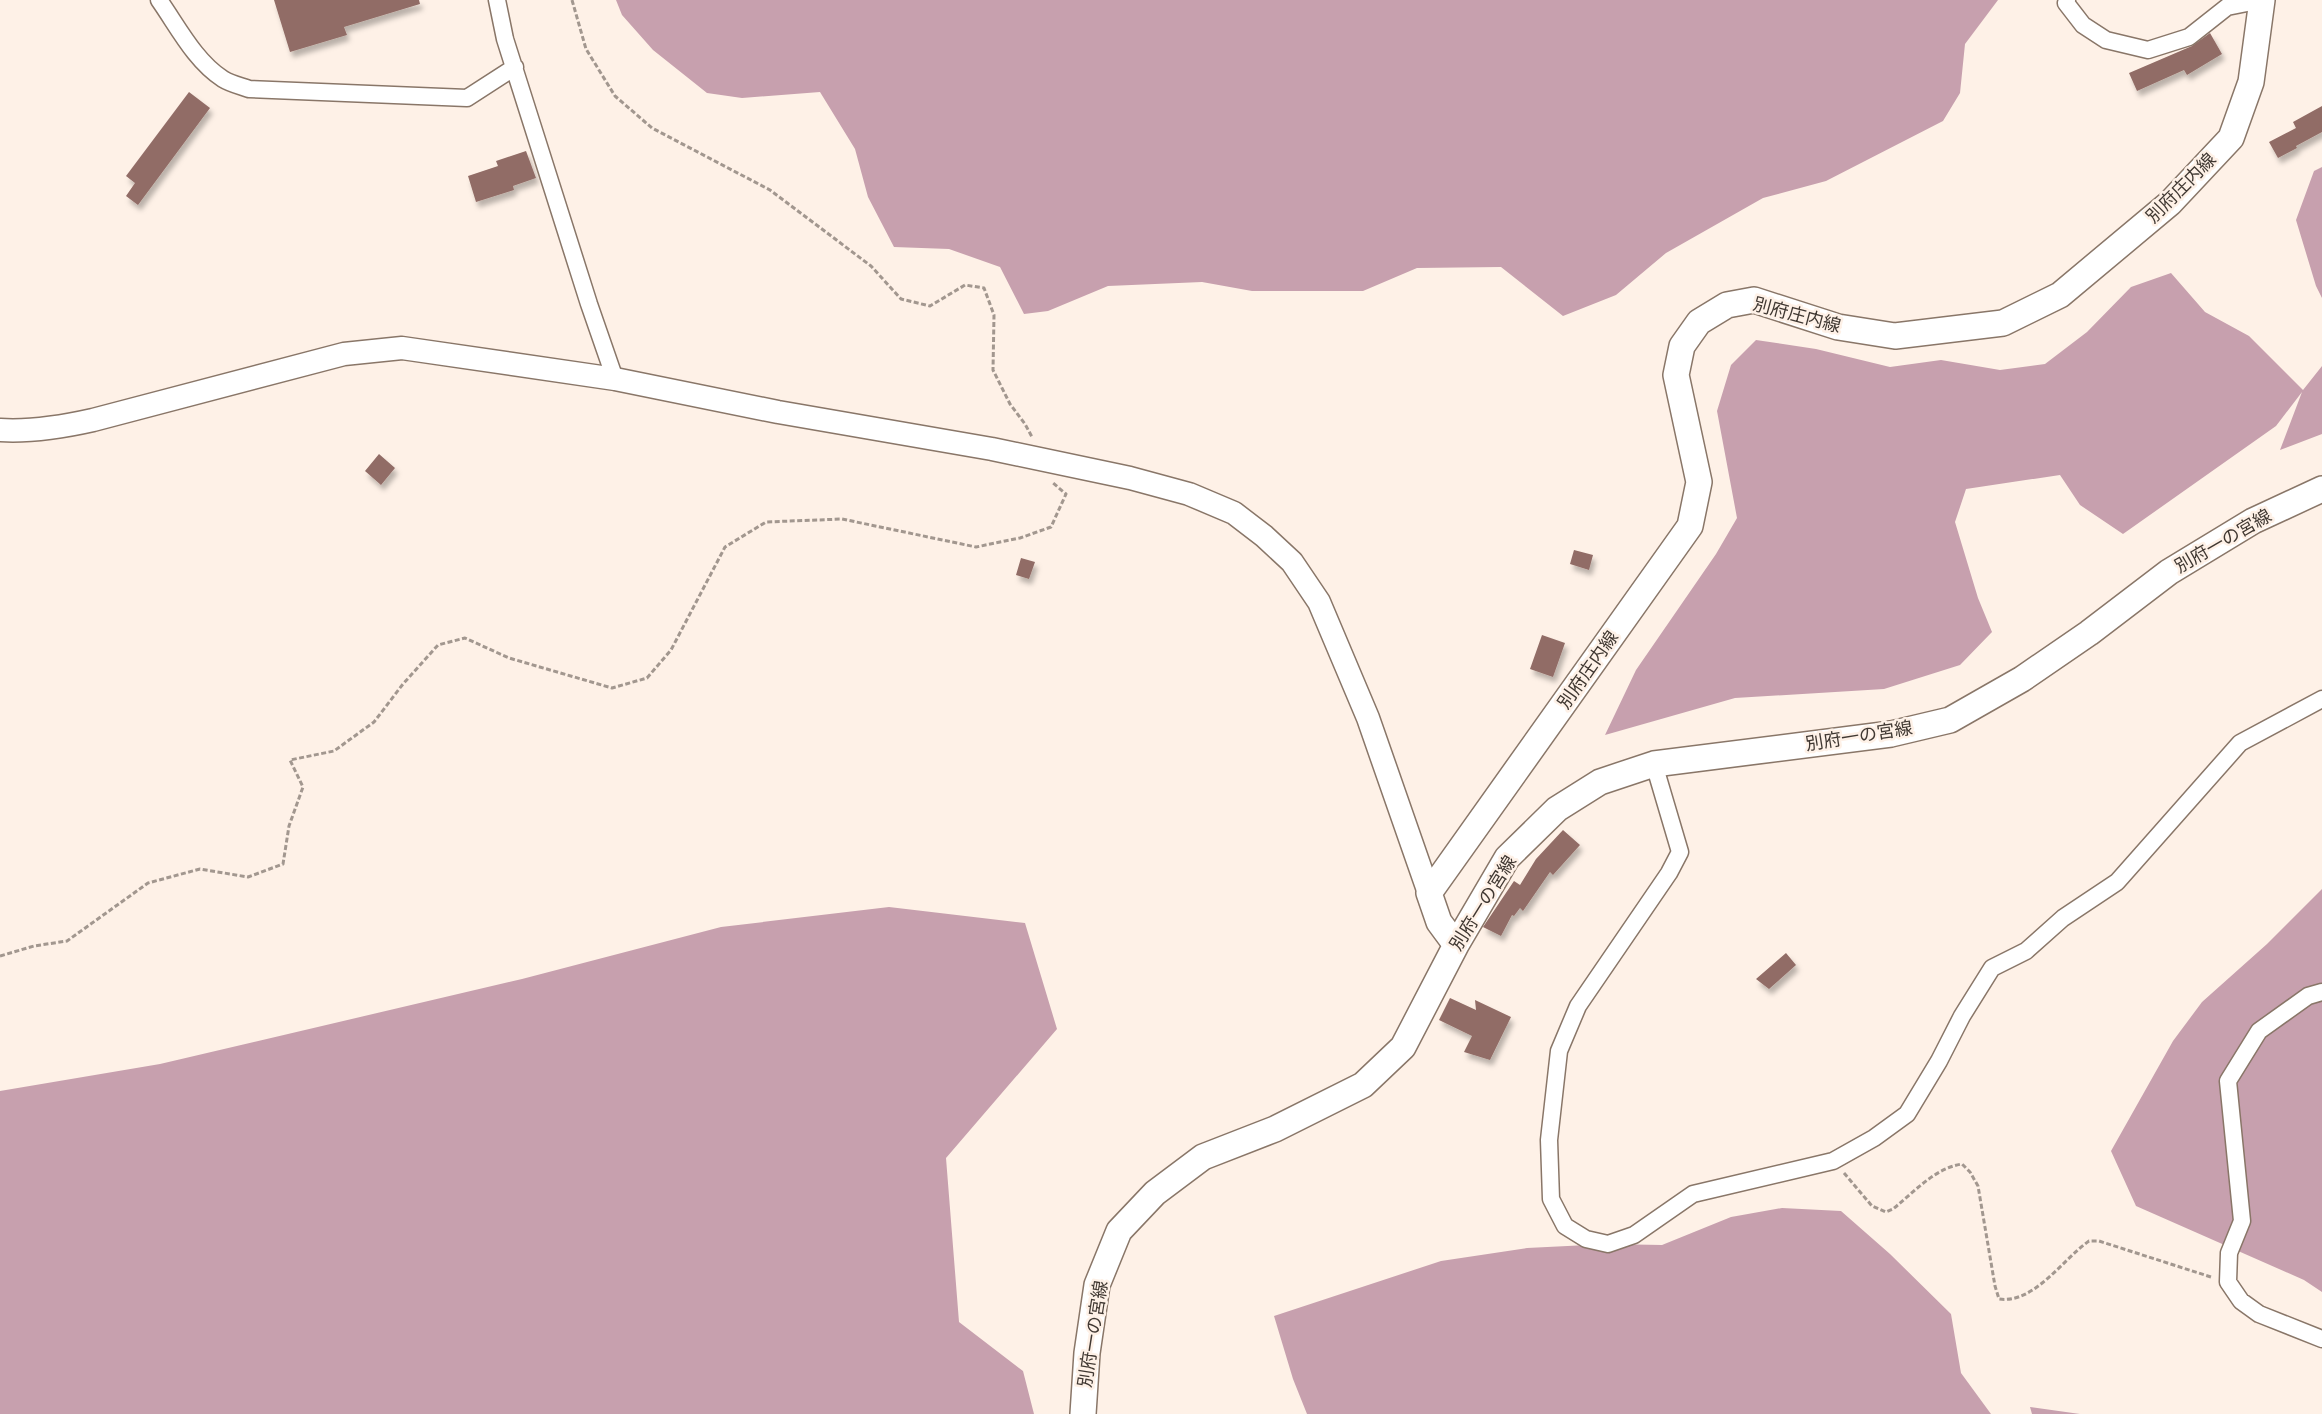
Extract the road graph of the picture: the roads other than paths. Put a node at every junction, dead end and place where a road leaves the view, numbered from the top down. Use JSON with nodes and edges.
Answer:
{"nodes":[{"id":1,"x":159,"y":0,"type":"edge"},
{"id":2,"x":497,"y":0,"type":"edge"},
{"id":3,"x":2067,"y":0,"type":"edge"},
{"id":4,"x":2262,"y":0,"type":"edge"},
{"id":5,"x":515,"y":67,"type":"junction"},
{"id":6,"x":615,"y":379,"type":"junction"},
{"id":7,"x":0,"y":430,"type":"edge"},
{"id":8,"x":2322,"y":489,"type":"edge"},
{"id":9,"x":2322,"y":699,"type":"edge"},
{"id":10,"x":1654,"y":764,"type":"junction"},
{"id":11,"x":1430,"y":894,"type":"junction"},
{"id":12,"x":1456,"y":945,"type":"junction"},
{"id":13,"x":2322,"y":992,"type":"edge"},
{"id":14,"x":2322,"y":1339,"type":"edge"},
{"id":15,"x":1083,"y":1414,"type":"edge"}],
"edges":[{"from":1,"to":5,"type":"street"},
{"from":2,"to":5,"type":"street"},
{"from":3,"to":4,"type":"street"},
{"from":4,"to":11,"type":"main road","name":"別府庄内線"},
{"from":5,"to":6,"type":"street"},
{"from":6,"to":7,"type":"street"},
{"from":6,"to":11,"type":"street"},
{"from":8,"to":10,"type":"main road","name":"別府一の宮線"},
{"from":9,"to":10,"type":"street"},
{"from":10,"to":12,"type":"main road","name":"別府一の宮線"},
{"from":11,"to":12,"type":"main road"},
{"from":12,"to":15,"type":"main road","name":"別府一の宮線"},
{"from":13,"to":14,"type":"street"}]}
